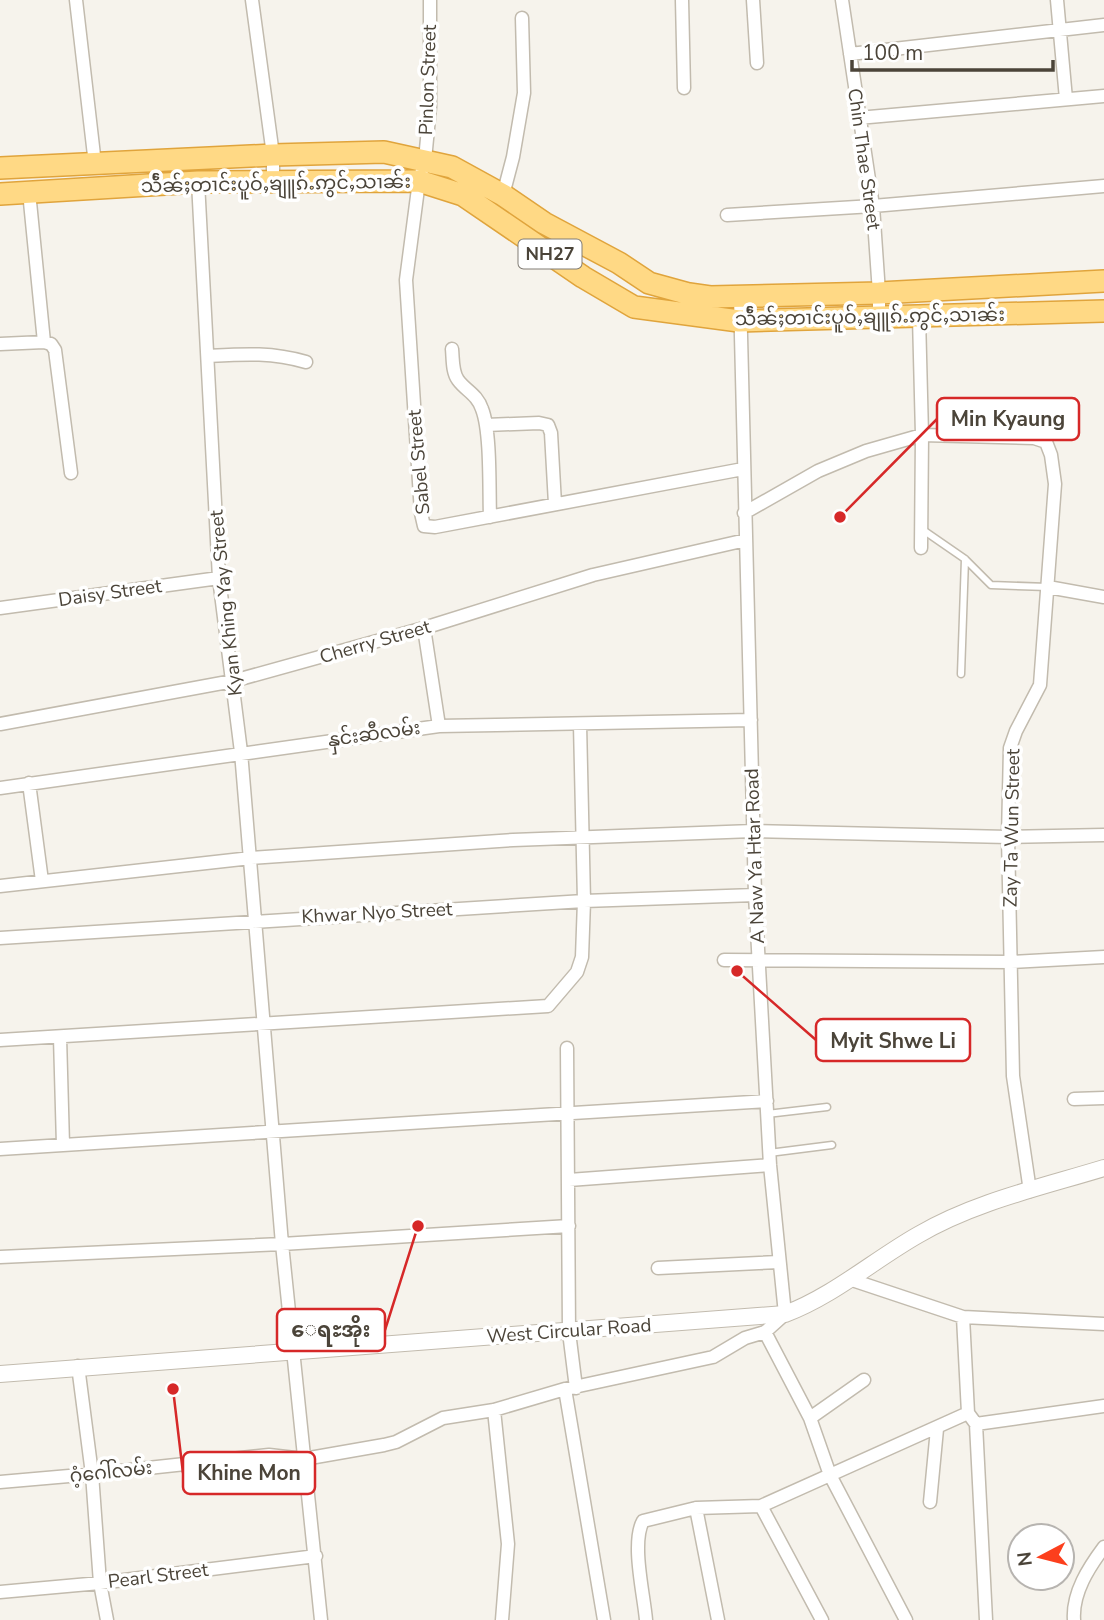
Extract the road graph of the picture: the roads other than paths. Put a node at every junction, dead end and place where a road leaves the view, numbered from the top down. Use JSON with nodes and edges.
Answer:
{"nodes":[{"id":1,"x":76,"y":0,"type":"edge"},
{"id":2,"x":252,"y":0,"type":"edge"},
{"id":3,"x":430,"y":0,"type":"edge"},
{"id":4,"x":682,"y":0,"type":"edge"},
{"id":5,"x":754,"y":0,"type":"edge"},
{"id":6,"x":842,"y":0,"type":"edge"},
{"id":7,"x":1057,"y":0,"type":"edge"},
{"id":8,"x":522,"y":18,"type":"dead end"},
{"id":9,"x":1104,"y":25,"type":"edge"},
{"id":10,"x":1060,"y":29,"type":"junction"},
{"id":11,"x":850,"y":54,"type":"junction"},
{"id":12,"x":757,"y":63,"type":"dead end"},
{"id":13,"x":684,"y":88,"type":"dead end"},
{"id":14,"x":1104,"y":96,"type":"edge"},
{"id":15,"x":1066,"y":99,"type":"junction"},
{"id":16,"x":858,"y":118,"type":"junction"},
{"id":17,"x":273,"y":155,"type":"junction"},
{"id":18,"x":425,"y":160,"type":"junction"},
{"id":19,"x":95,"y":164,"type":"junction"},
{"id":20,"x":0,"y":168,"type":"edge"},
{"id":21,"x":273,"y":181,"type":"junction"},
{"id":22,"x":419,"y":181,"type":"junction"},
{"id":23,"x":198,"y":182,"type":"junction"},
{"id":24,"x":1104,"y":186,"type":"edge"},
{"id":25,"x":29,"y":191,"type":"junction"},
{"id":26,"x":0,"y":194,"type":"edge"},
{"id":27,"x":503,"y":195,"type":"junction"},
{"id":28,"x":873,"y":206,"type":"junction"},
{"id":29,"x":727,"y":215,"type":"dead end"},
{"id":30,"x":1104,"y":282,"type":"edge"},
{"id":31,"x":879,"y":293,"type":"junction"},
{"id":32,"x":740,"y":296,"type":"junction"},
{"id":33,"x":1104,"y":311,"type":"edge"},
{"id":34,"x":919,"y":317,"type":"junction"},
{"id":35,"x":878,"y":318,"type":"junction"},
{"id":36,"x":739,"y":321,"type":"junction"},
{"id":37,"x":44,"y":342,"type":"junction"},
{"id":38,"x":0,"y":344,"type":"edge"},
{"id":39,"x":452,"y":349,"type":"dead end"},
{"id":40,"x":208,"y":356,"type":"junction"},
{"id":41,"x":306,"y":362,"type":"dead end"},
{"id":42,"x":486,"y":425,"type":"junction"},
{"id":43,"x":922,"y":435,"type":"junction"},
{"id":44,"x":743,"y":469,"type":"junction"},
{"id":45,"x":71,"y":473,"type":"dead end"},
{"id":46,"x":555,"y":504,"type":"junction"},
{"id":47,"x":744,"y":513,"type":"junction"},
{"id":48,"x":490,"y":517,"type":"junction"},
{"id":49,"x":921,"y":529,"type":"junction"},
{"id":50,"x":746,"y":540,"type":"junction"},
{"id":51,"x":921,"y":548,"type":"dead end"},
{"id":52,"x":965,"y":559,"type":"junction"},
{"id":53,"x":219,"y":578,"type":"junction"},
{"id":54,"x":1048,"y":587,"type":"junction"},
{"id":55,"x":1104,"y":597,"type":"edge"},
{"id":56,"x":0,"y":608,"type":"edge"},
{"id":57,"x":424,"y":628,"type":"junction"},
{"id":58,"x":961,"y":674,"type":"dead end"},
{"id":59,"x":233,"y":681,"type":"junction"},
{"id":60,"x":751,"y":720,"type":"junction"},
{"id":61,"x":0,"y":724,"type":"edge"},
{"id":62,"x":580,"y":724,"type":"junction"},
{"id":63,"x":439,"y":726,"type":"junction"},
{"id":64,"x":241,"y":752,"type":"junction"},
{"id":65,"x":29,"y":783,"type":"junction"},
{"id":66,"x":0,"y":788,"type":"edge"},
{"id":67,"x":753,"y":831,"type":"junction"},
{"id":68,"x":1104,"y":835,"type":"edge"},
{"id":69,"x":1008,"y":837,"type":"junction"},
{"id":70,"x":582,"y":838,"type":"junction"},
{"id":71,"x":250,"y":858,"type":"junction"},
{"id":72,"x":42,"y":881,"type":"junction"},
{"id":73,"x":0,"y":886,"type":"edge"},
{"id":74,"x":755,"y":895,"type":"junction"},
{"id":75,"x":584,"y":901,"type":"junction"},
{"id":76,"x":256,"y":921,"type":"junction"},
{"id":77,"x":0,"y":938,"type":"edge"},
{"id":78,"x":1104,"y":957,"type":"edge"},
{"id":79,"x":724,"y":960,"type":"dead end"},
{"id":80,"x":759,"y":960,"type":"junction"},
{"id":81,"x":1011,"y":962,"type":"junction"},
{"id":82,"x":263,"y":1024,"type":"junction"},
{"id":83,"x":60,"y":1037,"type":"junction"},
{"id":84,"x":0,"y":1040,"type":"edge"},
{"id":85,"x":567,"y":1048,"type":"dead end"},
{"id":86,"x":1104,"y":1098,"type":"edge"},
{"id":87,"x":1074,"y":1099,"type":"dead end"},
{"id":88,"x":828,"y":1107,"type":"dead end"},
{"id":89,"x":767,"y":1108,"type":"junction"},
{"id":90,"x":566,"y":1112,"type":"junction"},
{"id":91,"x":273,"y":1133,"type":"junction"},
{"id":92,"x":63,"y":1145,"type":"junction"},
{"id":93,"x":832,"y":1145,"type":"dead end"},
{"id":94,"x":0,"y":1149,"type":"edge"},
{"id":95,"x":770,"y":1159,"type":"junction"},
{"id":96,"x":1104,"y":1168,"type":"edge"},
{"id":97,"x":569,"y":1180,"type":"junction"},
{"id":98,"x":1030,"y":1191,"type":"junction"},
{"id":99,"x":569,"y":1226,"type":"junction"},
{"id":100,"x":282,"y":1244,"type":"junction"},
{"id":101,"x":0,"y":1257,"type":"edge"},
{"id":102,"x":779,"y":1262,"type":"junction"},
{"id":103,"x":658,"y":1268,"type":"dead end"},
{"id":104,"x":849,"y":1279,"type":"junction"},
{"id":105,"x":785,"y":1314,"type":"junction"},
{"id":106,"x":963,"y":1317,"type":"junction"},
{"id":107,"x":1104,"y":1324,"type":"edge"},
{"id":108,"x":569,"y":1332,"type":"junction"},
{"id":109,"x":765,"y":1332,"type":"junction"},
{"id":110,"x":293,"y":1351,"type":"junction"},
{"id":111,"x":78,"y":1366,"type":"junction"},
{"id":112,"x":0,"y":1374,"type":"edge"},
{"id":113,"x":864,"y":1380,"type":"dead end"},
{"id":114,"x":570,"y":1389,"type":"junction"},
{"id":115,"x":1104,"y":1406,"type":"edge"},
{"id":116,"x":494,"y":1410,"type":"junction"},
{"id":117,"x":810,"y":1418,"type":"junction"},
{"id":118,"x":972,"y":1419,"type":"junction"},
{"id":119,"x":937,"y":1429,"type":"junction"},
{"id":120,"x":304,"y":1459,"type":"junction"},
{"id":121,"x":92,"y":1474,"type":"junction"},
{"id":122,"x":830,"y":1475,"type":"junction"},
{"id":123,"x":0,"y":1482,"type":"edge"},
{"id":124,"x":930,"y":1502,"type":"dead end"},
{"id":125,"x":761,"y":1506,"type":"junction"},
{"id":126,"x":696,"y":1508,"type":"junction"},
{"id":127,"x":1104,"y":1547,"type":"edge"},
{"id":128,"x":316,"y":1556,"type":"junction"},
{"id":129,"x":100,"y":1583,"type":"junction"},
{"id":130,"x":0,"y":1592,"type":"edge"},
{"id":131,"x":107,"y":1620,"type":"edge"},
{"id":132,"x":321,"y":1620,"type":"edge"},
{"id":133,"x":502,"y":1620,"type":"edge"},
{"id":134,"x":604,"y":1620,"type":"edge"},
{"id":135,"x":646,"y":1620,"type":"edge"},
{"id":136,"x":718,"y":1620,"type":"edge"},
{"id":137,"x":822,"y":1620,"type":"edge"},
{"id":138,"x":906,"y":1620,"type":"edge"},
{"id":139,"x":986,"y":1620,"type":"edge"},
{"id":140,"x":1074,"y":1620,"type":"edge"}],
"edges":[{"from":1,"to":19,"type":"street"},
{"from":2,"to":17,"type":"street"},
{"from":3,"to":18,"type":"street","name":"Pinlon Street"},
{"from":4,"to":13,"type":"street"},
{"from":5,"to":12,"type":"street"},
{"from":6,"to":11,"type":"street","name":"Chin Thae Street"},
{"from":7,"to":10,"type":"street"},
{"from":8,"to":27,"type":"street"},
{"from":9,"to":10,"type":"street"},
{"from":10,"to":11,"type":"street"},
{"from":10,"to":15,"type":"street"},
{"from":11,"to":16,"type":"street","name":"Chin Thae Street"},
{"from":14,"to":15,"type":"street"},
{"from":15,"to":16,"type":"street"},
{"from":16,"to":28,"type":"street","name":"Chin Thae Street"},
{"from":17,"to":18,"type":"highway","name":"သဵႅၼ်ႈတၢင်းပူဝ်ႇၶျူၵ်ႉဢွင်ႇသၢၼ်း","number":"NH27"},
{"from":17,"to":19,"type":"highway","name":"သဵႅၼ်ႈတၢင်းပူဝ်ႇၶျူၵ်ႉဢွင်ႇသၢၼ်း","number":"NH27"},
{"from":17,"to":21,"type":"street"},
{"from":18,"to":22,"type":"street","name":"Sabel Street"},
{"from":18,"to":27,"type":"highway","name":"သဵႅၼ်ႈတၢင်းပူဝ်ႇၶျူၵ်ႉဢွင်ႇသၢၼ်း","number":"NH27"},
{"from":19,"to":20,"type":"highway","name":"သဵႅၼ်ႈတၢင်းပူဝ်ႇၶျူၵ်ႉဢွင်ႇသၢၼ်း","number":"NH27"},
{"from":21,"to":22,"type":"highway","name":"သဵႅၼ်ႈတၢင်းပူဝ်ႇၶျူၵ်ႉဢွင်ႇသၢၼ်း","number":"NH27"},
{"from":21,"to":23,"type":"highway","name":"သဵႅၼ်ႈတၢင်းပူဝ်ႇၶျူၵ်ႉဢွင်ႇသၢၼ်း","number":"NH27"},
{"from":22,"to":36,"type":"highway","name":"သဵႅၼ်ႈတၢင်းပူဝ်ႇၶျူၵ်ႉဢွင်ႇသၢၼ်း","number":"NH27"},
{"from":22,"to":48,"type":"street","name":"Sabel Street"},
{"from":23,"to":25,"type":"highway","name":"သဵႅၼ်ႈတၢင်းပူဝ်ႇၶျူၵ်ႉဢွင်ႇသၢၼ်း","number":"NH27"},
{"from":23,"to":40,"type":"street","name":"Kyan Khing Yay Street"},
{"from":24,"to":28,"type":"street"},
{"from":25,"to":26,"type":"highway","name":"သဵႅၼ်ႈတၢင်းပူဝ်ႇၶျူၵ်ႉဢွင်ႇသၢၼ်း","number":"NH27"},
{"from":25,"to":37,"type":"street"},
{"from":27,"to":32,"type":"highway","name":"သဵႅၼ်ႈတၢင်းပူဝ်ႇၶျူၵ်ႉဢွင်ႇသၢၼ်း","number":"NH27"},
{"from":28,"to":29,"type":"street"},
{"from":28,"to":31,"type":"street","name":"Chin Thae Street"},
{"from":30,"to":31,"type":"highway","name":"သဵႅၼ်ႈတၢင်းပူဝ်ႇၶျူၵ်ႉဢွင်ႇသၢၼ်း","number":"NH27"},
{"from":31,"to":32,"type":"highway","name":"သဵႅၼ်ႈတၢင်းပူဝ်ႇၶျူၵ်ႉဢွင်ႇသၢၼ်း","number":"NH27"},
{"from":31,"to":35,"type":"street","name":"Chin Thae Street"},
{"from":32,"to":36,"type":"street","name":"A Naw Ya Htar Road"},
{"from":33,"to":34,"type":"highway","name":"သဵႅၼ်ႈတၢင်းပူဝ်ႇၶျူၵ်ႉဢွင်ႇသၢၼ်း","number":"NH27"},
{"from":34,"to":35,"type":"highway","name":"သဵႅၼ်ႈတၢင်းပူဝ်ႇၶျူၵ်ႉဢွင်ႇသၢၼ်း","number":"NH27"},
{"from":34,"to":43,"type":"street"},
{"from":35,"to":36,"type":"highway","name":"သဵႅၼ်ႈတၢင်းပူဝ်ႇၶျူၵ်ႉဢွင်ႇသၢၼ်း","number":"NH27"},
{"from":36,"to":44,"type":"street","name":"A Naw Ya Htar Road"},
{"from":37,"to":38,"type":"street"},
{"from":37,"to":45,"type":"street"},
{"from":39,"to":42,"type":"street"},
{"from":40,"to":41,"type":"street"},
{"from":40,"to":53,"type":"street","name":"Kyan Khing Yay Street"},
{"from":42,"to":46,"type":"street"},
{"from":42,"to":48,"type":"street"},
{"from":43,"to":47,"type":"street"},
{"from":43,"to":49,"type":"street"},
{"from":43,"to":54,"type":"street","name":"Zay Ta Wun Street"},
{"from":44,"to":46,"type":"street","name":"Sabel Street"},
{"from":44,"to":47,"type":"street","name":"A Naw Ya Htar Road"},
{"from":46,"to":48,"type":"street","name":"Sabel Street"},
{"from":47,"to":50,"type":"street","name":"A Naw Ya Htar Road"},
{"from":49,"to":51,"type":"street"},
{"from":49,"to":52,"type":"lane"},
{"from":50,"to":57,"type":"street","name":"Cherry Street"},
{"from":50,"to":60,"type":"street","name":"A Naw Ya Htar Road"},
{"from":52,"to":54,"type":"lane"},
{"from":52,"to":58,"type":"lane"},
{"from":53,"to":56,"type":"street","name":"Daisy Street"},
{"from":53,"to":59,"type":"street","name":"Kyan Khing Yay Street"},
{"from":54,"to":55,"type":"street"},
{"from":54,"to":69,"type":"street","name":"Zay Ta Wun Street"},
{"from":57,"to":59,"type":"street","name":"Cherry Street"},
{"from":57,"to":63,"type":"street"},
{"from":59,"to":61,"type":"street","name":"Cherry Street"},
{"from":59,"to":64,"type":"street","name":"Kyan Khing Yay Street"},
{"from":60,"to":62,"type":"street","name":"နှင်းဆီလမ်း"},
{"from":60,"to":67,"type":"street","name":"A Naw Ya Htar Road"},
{"from":62,"to":63,"type":"street","name":"နှင်းဆီလမ်း"},
{"from":62,"to":70,"type":"street"},
{"from":63,"to":64,"type":"street","name":"နှင်းဆီလမ်း"},
{"from":64,"to":65,"type":"street","name":"နှင်းဆီလမ်း"},
{"from":64,"to":71,"type":"street","name":"Kyan Khing Yay Street"},
{"from":65,"to":66,"type":"street","name":"နှင်းဆီလမ်း"},
{"from":65,"to":72,"type":"street"},
{"from":67,"to":69,"type":"street"},
{"from":67,"to":70,"type":"street"},
{"from":67,"to":74,"type":"street","name":"A Naw Ya Htar Road"},
{"from":68,"to":69,"type":"street"},
{"from":69,"to":81,"type":"street","name":"Zay Ta Wun Street"},
{"from":70,"to":71,"type":"street"},
{"from":70,"to":75,"type":"street"},
{"from":71,"to":72,"type":"street"},
{"from":71,"to":76,"type":"street","name":"Kyan Khing Yay Street"},
{"from":72,"to":73,"type":"street"},
{"from":74,"to":75,"type":"street","name":"Khwar Nyo Street"},
{"from":74,"to":80,"type":"street","name":"A Naw Ya Htar Road"},
{"from":75,"to":76,"type":"street","name":"Khwar Nyo Street"},
{"from":75,"to":82,"type":"street"},
{"from":76,"to":77,"type":"street","name":"Khwar Nyo Street"},
{"from":76,"to":82,"type":"street","name":"Kyan Khing Yay Street"},
{"from":78,"to":81,"type":"street"},
{"from":79,"to":80,"type":"street"},
{"from":80,"to":81,"type":"street"},
{"from":80,"to":89,"type":"street","name":"A Naw Ya Htar Road"},
{"from":81,"to":98,"type":"street","name":"Zay Ta Wun Street"},
{"from":82,"to":83,"type":"street"},
{"from":82,"to":91,"type":"street","name":"Kyan Khing Yay Street"},
{"from":83,"to":84,"type":"street"},
{"from":83,"to":92,"type":"street"},
{"from":85,"to":90,"type":"street"},
{"from":86,"to":87,"type":"street"},
{"from":88,"to":89,"type":"lane"},
{"from":89,"to":90,"type":"street"},
{"from":89,"to":95,"type":"street","name":"A Naw Ya Htar Road"},
{"from":90,"to":91,"type":"street"},
{"from":90,"to":97,"type":"street"},
{"from":91,"to":92,"type":"street"},
{"from":91,"to":100,"type":"street","name":"Kyan Khing Yay Street"},
{"from":92,"to":94,"type":"street"},
{"from":93,"to":95,"type":"lane"},
{"from":95,"to":97,"type":"street"},
{"from":95,"to":102,"type":"street","name":"A Naw Ya Htar Road"},
{"from":96,"to":98,"type":"street","name":"West Circular Road"},
{"from":97,"to":99,"type":"street"},
{"from":98,"to":104,"type":"street","name":"West Circular Road"},
{"from":99,"to":100,"type":"street"},
{"from":99,"to":108,"type":"street"},
{"from":100,"to":101,"type":"street"},
{"from":100,"to":110,"type":"street","name":"Kyan Khing Yay Street"},
{"from":102,"to":103,"type":"street"},
{"from":102,"to":105,"type":"street","name":"A Naw Ya Htar Road"},
{"from":104,"to":105,"type":"street","name":"West Circular Road"},
{"from":104,"to":106,"type":"street"},
{"from":105,"to":108,"type":"street","name":"West Circular Road"},
{"from":105,"to":109,"type":"street"},
{"from":106,"to":107,"type":"street"},
{"from":106,"to":118,"type":"street"},
{"from":108,"to":110,"type":"street","name":"West Circular Road"},
{"from":108,"to":114,"type":"street"},
{"from":109,"to":114,"type":"street"},
{"from":109,"to":117,"type":"street"},
{"from":110,"to":111,"type":"street","name":"West Circular Road"},
{"from":110,"to":120,"type":"street","name":"Kyan Khing Yay Street"},
{"from":111,"to":112,"type":"street","name":"West Circular Road"},
{"from":111,"to":121,"type":"street"},
{"from":113,"to":117,"type":"street"},
{"from":114,"to":116,"type":"street"},
{"from":114,"to":134,"type":"street"},
{"from":115,"to":118,"type":"street"},
{"from":116,"to":120,"type":"street","name":"ဂံ့ဂေါ်လမ်း"},
{"from":116,"to":133,"type":"street"},
{"from":117,"to":122,"type":"street"},
{"from":118,"to":119,"type":"street"},
{"from":118,"to":139,"type":"street"},
{"from":119,"to":122,"type":"street"},
{"from":119,"to":124,"type":"street"},
{"from":120,"to":121,"type":"street","name":"ဂံ့ဂေါ်လမ်း"},
{"from":120,"to":128,"type":"street","name":"Kyan Khing Yay Street"},
{"from":121,"to":123,"type":"street","name":"ဂံ့ဂေါ်လမ်း"},
{"from":121,"to":129,"type":"street"},
{"from":122,"to":125,"type":"street"},
{"from":122,"to":138,"type":"street"},
{"from":125,"to":126,"type":"street"},
{"from":125,"to":137,"type":"street"},
{"from":126,"to":135,"type":"street"},
{"from":126,"to":136,"type":"street"},
{"from":127,"to":140,"type":"street"},
{"from":128,"to":129,"type":"street","name":"Pearl Street"},
{"from":128,"to":132,"type":"street","name":"Kyan Khing Yay Street"},
{"from":129,"to":130,"type":"street","name":"Pearl Street"},
{"from":129,"to":131,"type":"street"}]}
